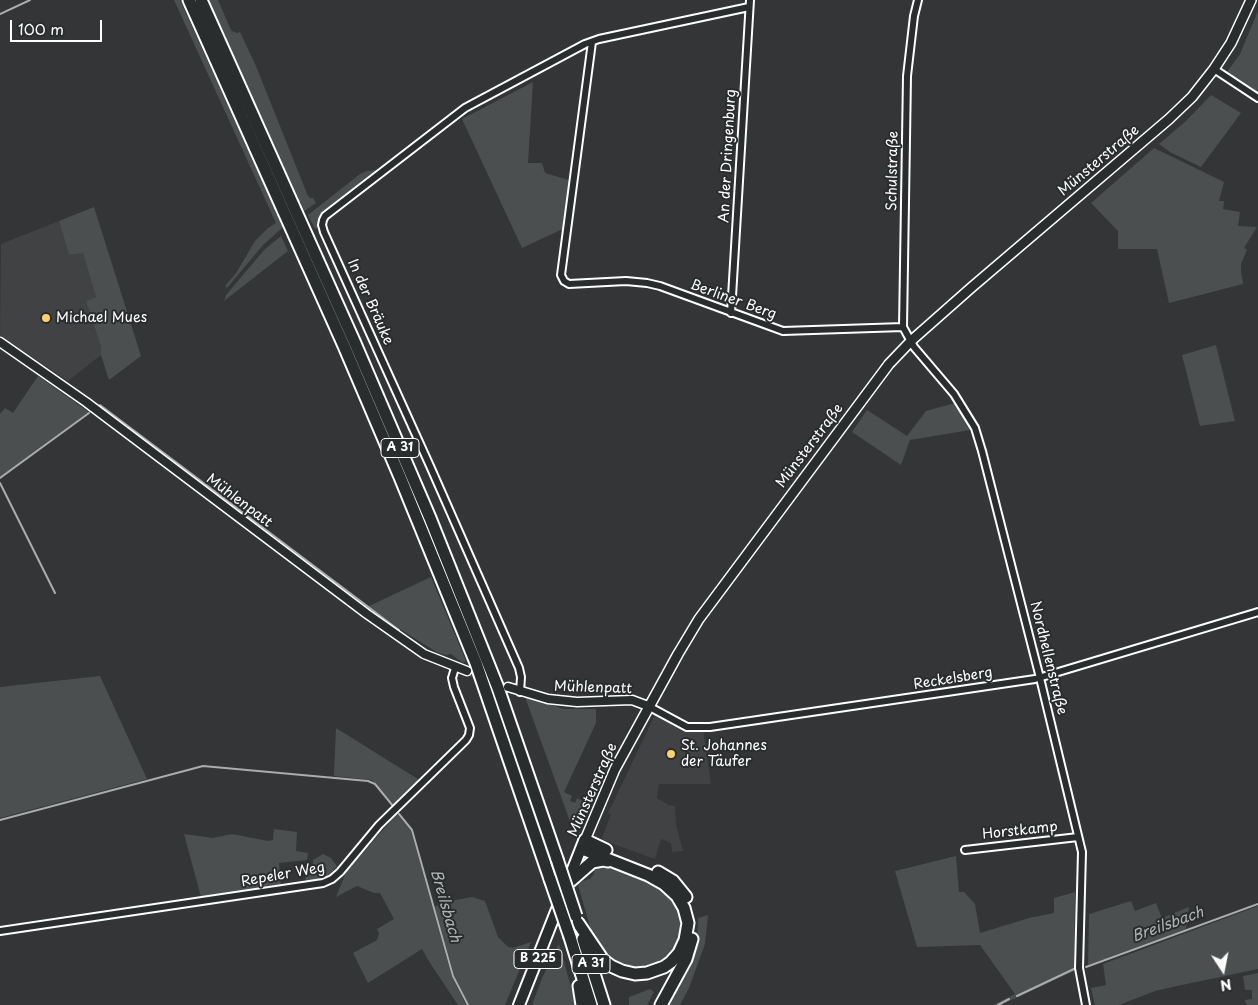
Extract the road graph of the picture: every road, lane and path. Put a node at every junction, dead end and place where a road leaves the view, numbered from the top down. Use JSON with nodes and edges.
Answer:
{"nodes":[{"id":1,"x":189,"y":0,"type":"edge"},
{"id":2,"x":202,"y":0,"type":"edge"},
{"id":3,"x":918,"y":0,"type":"edge"},
{"id":4,"x":1251,"y":0,"type":"edge"},
{"id":5,"x":750,"y":3,"type":"edge"},
{"id":6,"x":592,"y":42,"type":"junction"},
{"id":7,"x":1214,"y":69,"type":"junction"},
{"id":8,"x":1258,"y":98,"type":"edge"},
{"id":9,"x":731,"y":313,"type":"junction"},
{"id":10,"x":903,"y":327,"type":"junction"},
{"id":11,"x":912,"y":340,"type":"junction"},
{"id":12,"x":0,"y":342,"type":"edge"},
{"id":13,"x":1258,"y":612,"type":"edge"},
{"id":14,"x":455,"y":668,"type":"junction"},
{"id":15,"x":467,"y":671,"type":"tunnel mouth"},
{"id":16,"x":1040,"y":678,"type":"junction"},
{"id":17,"x":508,"y":687,"type":"tunnel mouth"},
{"id":18,"x":520,"y":692,"type":"junction"},
{"id":19,"x":648,"y":706,"type":"junction"},
{"id":20,"x":1078,"y":837,"type":"junction"},
{"id":21,"x":583,"y":844,"type":"junction"},
{"id":22,"x":965,"y":850,"type":"dead end"},
{"id":23,"x":619,"y":864,"type":"junction"},
{"id":24,"x":568,"y":883,"type":"junction"},
{"id":25,"x":577,"y":919,"type":"junction"},
{"id":26,"x":0,"y":931,"type":"edge"},
{"id":27,"x":571,"y":941,"type":"junction"},
{"id":28,"x":519,"y":1005,"type":"edge"},
{"id":29,"x":582,"y":1005,"type":"edge"},
{"id":30,"x":591,"y":1005,"type":"edge"},
{"id":31,"x":604,"y":1005,"type":"edge"},
{"id":32,"x":660,"y":1005,"type":"edge"},
{"id":33,"x":1086,"y":1005,"type":"edge"}],
"edges":[{"from":1,"to":27,"type":"highway","number":"A 31","bridge":true},
{"from":2,"to":25,"type":"highway","number":"A 31","bridge":true},
{"from":3,"to":10,"type":"street","name":"Schulstraße"},
{"from":4,"to":7,"type":"main road","name":"Münsterstraße"},
{"from":5,"to":6,"type":"street","name":"In der Bräuke"},
{"from":5,"to":9,"type":"street","name":"An der Dringenburg"},
{"from":6,"to":9,"type":"street","name":"Berliner Berg"},
{"from":6,"to":18,"type":"street","name":"In der Bräuke"},
{"from":7,"to":8,"type":"street"},
{"from":7,"to":11,"type":"main road","name":"Münsterstraße"},
{"from":9,"to":10,"type":"street","name":"Berliner Berg"},
{"from":10,"to":11,"type":"street"},
{"from":11,"to":16,"type":"street","name":"Nordhellenstraße"},
{"from":11,"to":19,"type":"main road","name":"Münsterstraße"},
{"from":12,"to":14,"type":"street","name":"Mühlenpatt"},
{"from":13,"to":16,"type":"street","name":"Reckelsberg"},
{"from":14,"to":15,"type":"street","name":"Mühlenpatt"},
{"from":14,"to":26,"type":"street","name":"Repeler Weg"},
{"from":16,"to":19,"type":"street","name":"Reckelsberg"},
{"from":16,"to":20,"type":"street","name":"Nordhellenstraße"},
{"from":17,"to":18,"type":"street","name":"Mühlenpatt"},
{"from":18,"to":19,"type":"street","name":"Mühlenpatt"},
{"from":19,"to":21,"type":"main road","name":"Münsterstraße"},
{"from":20,"to":22,"type":"street","name":"Horstkamp"},
{"from":20,"to":33,"type":"street","name":"Nordhellenstraße"},
{"from":21,"to":23,"type":"highway"},
{"from":21,"to":24,"type":"main road","name":"Münsterstraße","number":"B 225"},
{"from":21,"to":32,"type":"highway"},
{"from":23,"to":24,"type":"highway"},
{"from":23,"to":25,"type":"highway"},
{"from":24,"to":28,"type":"main road","name":"Münsterstraße","number":"B 225"},
{"from":25,"to":31,"type":"highway","number":"A 31"},
{"from":27,"to":29,"type":"highway"},
{"from":27,"to":30,"type":"highway","number":"A 31"}]}
